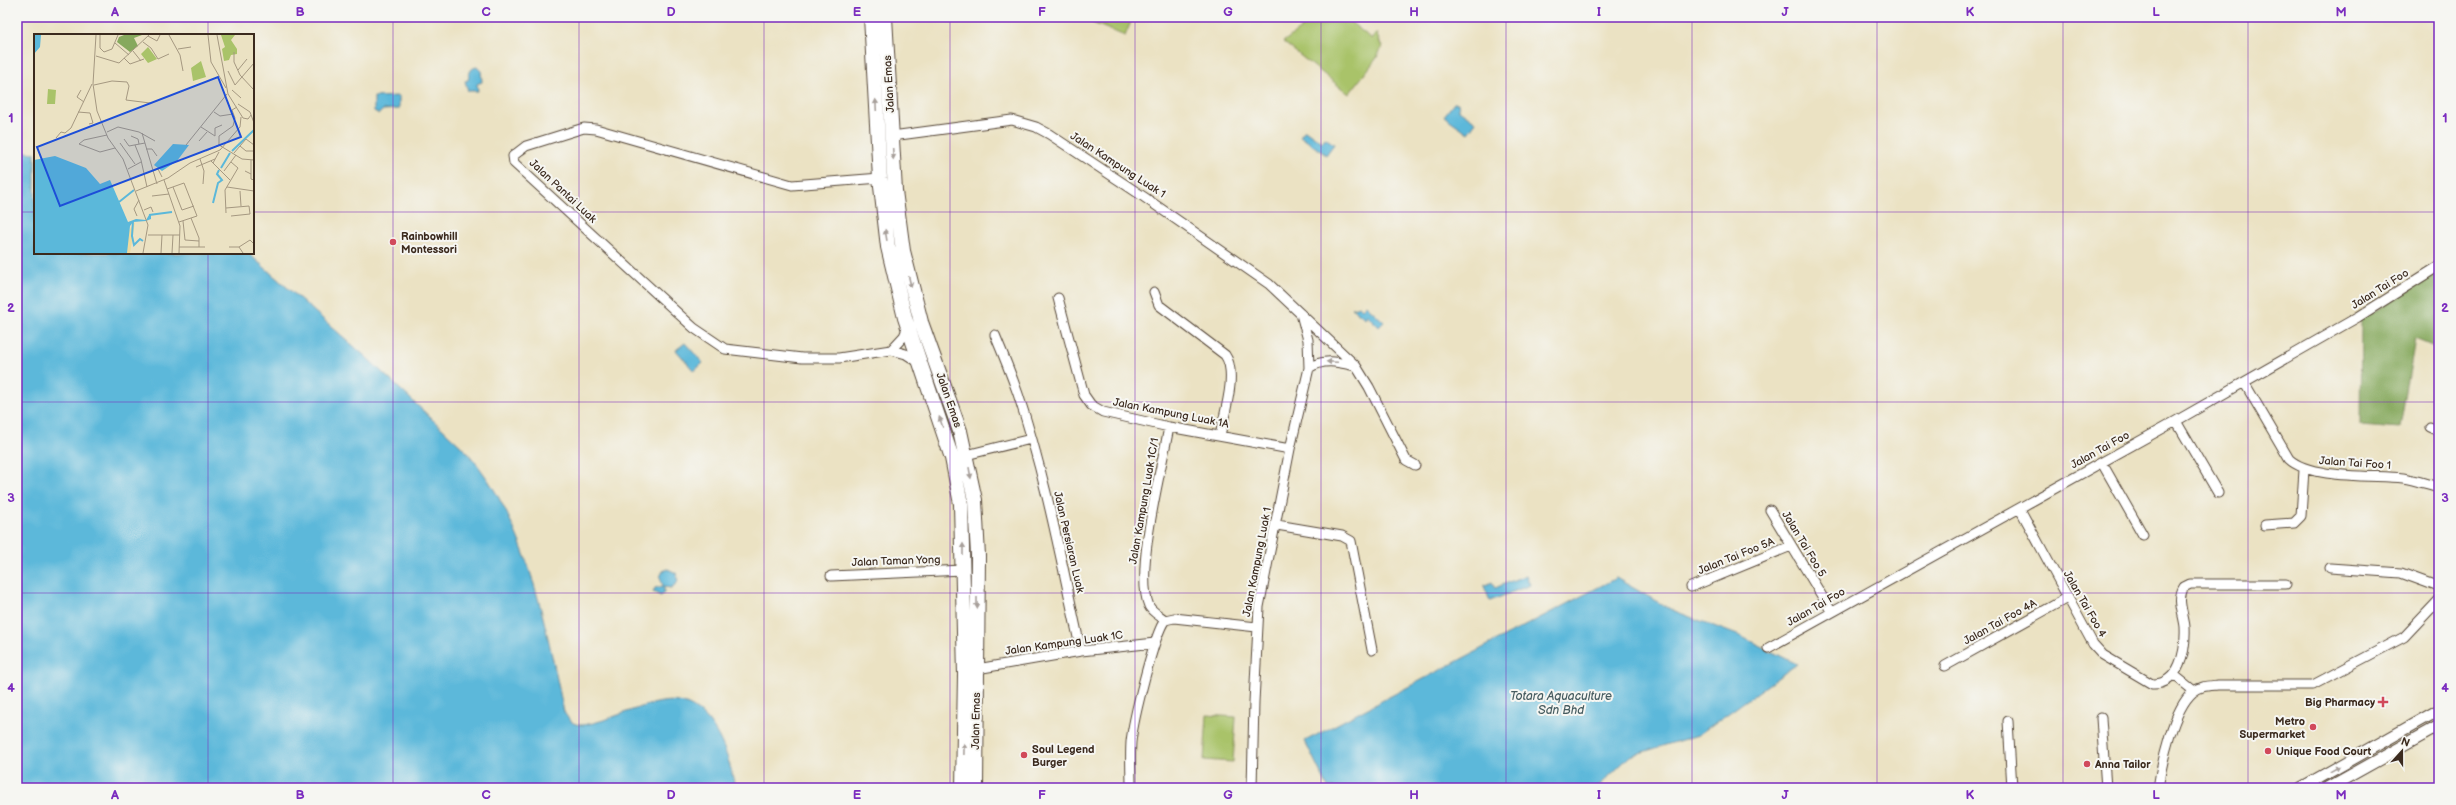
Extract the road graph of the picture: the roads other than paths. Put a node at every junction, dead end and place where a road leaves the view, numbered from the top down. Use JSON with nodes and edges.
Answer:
{"nodes":[{"id":1,"x":872,"y":17,"type":"edge"},
{"id":2,"x":885,"y":17,"type":"edge"},
{"id":3,"x":892,"y":136,"type":"junction"},
{"id":4,"x":880,"y":178,"type":"junction"},
{"id":5,"x":2439,"y":266,"type":"edge"},
{"id":6,"x":1154,"y":292,"type":"dead end"},
{"id":7,"x":1058,"y":298,"type":"dead end"},
{"id":8,"x":1301,"y":313,"type":"junction"},
{"id":9,"x":908,"y":327,"type":"junction"},
{"id":10,"x":995,"y":335,"type":"dead end"},
{"id":11,"x":892,"y":350,"type":"junction"},
{"id":12,"x":921,"y":364,"type":"junction"},
{"id":13,"x":1356,"y":366,"type":"junction"},
{"id":14,"x":1309,"y":368,"type":"junction"},
{"id":15,"x":2244,"y":382,"type":"junction"},
{"id":16,"x":2176,"y":421,"type":"junction"},
{"id":17,"x":1169,"y":427,"type":"junction"},
{"id":18,"x":2430,"y":427,"type":"dead end"},
{"id":19,"x":2439,"y":431,"type":"edge"},
{"id":20,"x":1220,"y":436,"type":"junction"},
{"id":21,"x":1031,"y":439,"type":"junction"},
{"id":22,"x":1290,"y":449,"type":"junction"},
{"id":23,"x":966,"y":455,"type":"junction"},
{"id":24,"x":2102,"y":463,"type":"junction"},
{"id":25,"x":1415,"y":466,"type":"dead end"},
{"id":26,"x":2304,"y":470,"type":"junction"},
{"id":27,"x":2439,"y":487,"type":"edge"},
{"id":28,"x":2218,"y":493,"type":"dead end"},
{"id":29,"x":2020,"y":509,"type":"junction"},
{"id":30,"x":1770,"y":510,"type":"dead end"},
{"id":31,"x":1277,"y":525,"type":"junction"},
{"id":32,"x":2265,"y":525,"type":"dead end"},
{"id":33,"x":2143,"y":536,"type":"dead end"},
{"id":34,"x":1791,"y":546,"type":"junction"},
{"id":35,"x":2330,"y":568,"type":"dead end"},
{"id":36,"x":963,"y":570,"type":"junction"},
{"id":37,"x":831,"y":576,"type":"dead end"},
{"id":38,"x":2286,"y":584,"type":"dead end"},
{"id":39,"x":1691,"y":587,"type":"dead end"},
{"id":40,"x":2439,"y":587,"type":"edge"},
{"id":41,"x":2067,"y":598,"type":"junction"},
{"id":42,"x":2439,"y":600,"type":"edge"},
{"id":43,"x":1831,"y":611,"type":"junction"},
{"id":44,"x":1165,"y":620,"type":"junction"},
{"id":45,"x":1257,"y":627,"type":"junction"},
{"id":46,"x":1155,"y":643,"type":"junction"},
{"id":47,"x":1768,"y":648,"type":"dead end"},
{"id":48,"x":1372,"y":650,"type":"dead end"},
{"id":49,"x":1081,"y":651,"type":"junction"},
{"id":50,"x":1944,"y":666,"type":"dead end"},
{"id":51,"x":977,"y":669,"type":"junction"},
{"id":52,"x":2174,"y":675,"type":"junction"},
{"id":53,"x":2194,"y":691,"type":"junction"},
{"id":54,"x":2439,"y":710,"type":"edge"},
{"id":55,"x":2101,"y":718,"type":"dead end"},
{"id":56,"x":2008,"y":721,"type":"dead end"},
{"id":57,"x":2439,"y":726,"type":"edge"},
{"id":58,"x":963,"y":788,"type":"edge"},
{"id":59,"x":976,"y":788,"type":"edge"},
{"id":60,"x":1131,"y":788,"type":"edge"},
{"id":61,"x":1252,"y":788,"type":"edge"},
{"id":62,"x":2012,"y":788,"type":"edge"},
{"id":63,"x":2106,"y":788,"type":"edge"},
{"id":64,"x":2158,"y":788,"type":"edge"},
{"id":65,"x":2301,"y":788,"type":"edge"},
{"id":66,"x":2328,"y":788,"type":"edge"}],
"edges":[{"from":4,"to":1,"type":"main road","name":"Jalan Emas","one_way":true},
{"from":2,"to":3,"type":"main road","name":"Jalan Emas"},
{"from":3,"to":8,"type":"street","name":"Jalan Kampung Luak 1"},
{"from":3,"to":23,"type":"main road","name":"Jalan Emas","one_way":true},
{"from":9,"to":4,"type":"main road","name":"Jalan Emas","one_way":true},
{"from":4,"to":11,"type":"street","name":"Jalan Pantai Luak"},
{"from":5,"to":15,"type":"street","name":"Jalan Tai Foo"},
{"from":6,"to":20,"type":"street"},
{"from":7,"to":17,"type":"street","name":"Jalan Kampung Luak 1A"},
{"from":8,"to":13,"type":"street","name":"Jalan Kampung Luak 1"},
{"from":8,"to":14,"type":"street","name":"Jalan Kampung Luak 1"},
{"from":9,"to":11,"type":"street"},
{"from":9,"to":12,"type":"main road","name":"Jalan Emas"},
{"from":10,"to":21,"type":"street","name":"Jalan Persiaran Luak"},
{"from":11,"to":12,"type":"street","name":"Jalan Pantai Luak"},
{"from":36,"to":12,"type":"main road","name":"Jalan Emas","one_way":true},
{"from":13,"to":14,"type":"street","one_way":true},
{"from":13,"to":25,"type":"street","name":"Jalan Kampung Luak 1"},
{"from":14,"to":22,"type":"street","name":"Jalan Kampung Luak 1"},
{"from":15,"to":16,"type":"street","name":"Jalan Tai Foo"},
{"from":15,"to":26,"type":"street","name":"Jalan Tai Foo 1"},
{"from":16,"to":24,"type":"street","name":"Jalan Tai Foo"},
{"from":16,"to":28,"type":"street"},
{"from":17,"to":20,"type":"street","name":"Jalan Kampung Luak 1A"},
{"from":17,"to":44,"type":"street","name":"Jalan Kampung Luak 1C/1"},
{"from":18,"to":19,"type":"street"},
{"from":20,"to":22,"type":"street","name":"Jalan Kampung Luak 1A"},
{"from":21,"to":23,"type":"street"},
{"from":21,"to":49,"type":"street","name":"Jalan Persiaran Luak"},
{"from":22,"to":31,"type":"street","name":"Jalan Kampung Luak 1"},
{"from":23,"to":51,"type":"main road","name":"Jalan Emas","one_way":true},
{"from":24,"to":29,"type":"street","name":"Jalan Tai Foo"},
{"from":24,"to":33,"type":"street"},
{"from":26,"to":27,"type":"street","name":"Jalan Tai Foo 1"},
{"from":26,"to":32,"type":"street"},
{"from":29,"to":41,"type":"street","name":"Jalan Tai Foo 4"},
{"from":29,"to":43,"type":"street","name":"Jalan Tai Foo"},
{"from":30,"to":34,"type":"street","name":"Jalan Tai Foo 5"},
{"from":31,"to":45,"type":"street","name":"Jalan Kampung Luak 1"},
{"from":31,"to":48,"type":"street"},
{"from":34,"to":39,"type":"street","name":"Jalan Tai Foo 5A"},
{"from":34,"to":43,"type":"street","name":"Jalan Tai Foo 5"},
{"from":35,"to":40,"type":"street"},
{"from":36,"to":37,"type":"street","name":"Jalan Taman Yong"},
{"from":58,"to":36,"type":"main road","name":"Jalan Emas","one_way":true},
{"from":38,"to":52,"type":"street"},
{"from":41,"to":50,"type":"street","name":"Jalan Tai Foo 4A"},
{"from":41,"to":52,"type":"street","name":"Jalan Tai Foo 4"},
{"from":42,"to":53,"type":"street"},
{"from":43,"to":47,"type":"street","name":"Jalan Tai Foo"},
{"from":44,"to":45,"type":"street"},
{"from":44,"to":46,"type":"street"},
{"from":45,"to":61,"type":"street","name":"Jalan Kampung Luak 1"},
{"from":46,"to":49,"type":"street","name":"Jalan Kampung Luak 1C"},
{"from":46,"to":60,"type":"street"},
{"from":49,"to":51,"type":"street","name":"Jalan Kampung Luak 1C"},
{"from":51,"to":59,"type":"main road","name":"Jalan Emas"},
{"from":52,"to":53,"type":"street"},
{"from":53,"to":64,"type":"street"},
{"from":65,"to":54,"type":"street","one_way":true},
{"from":55,"to":63,"type":"street"},
{"from":56,"to":62,"type":"street"},
{"from":57,"to":66,"type":"street"}]}
